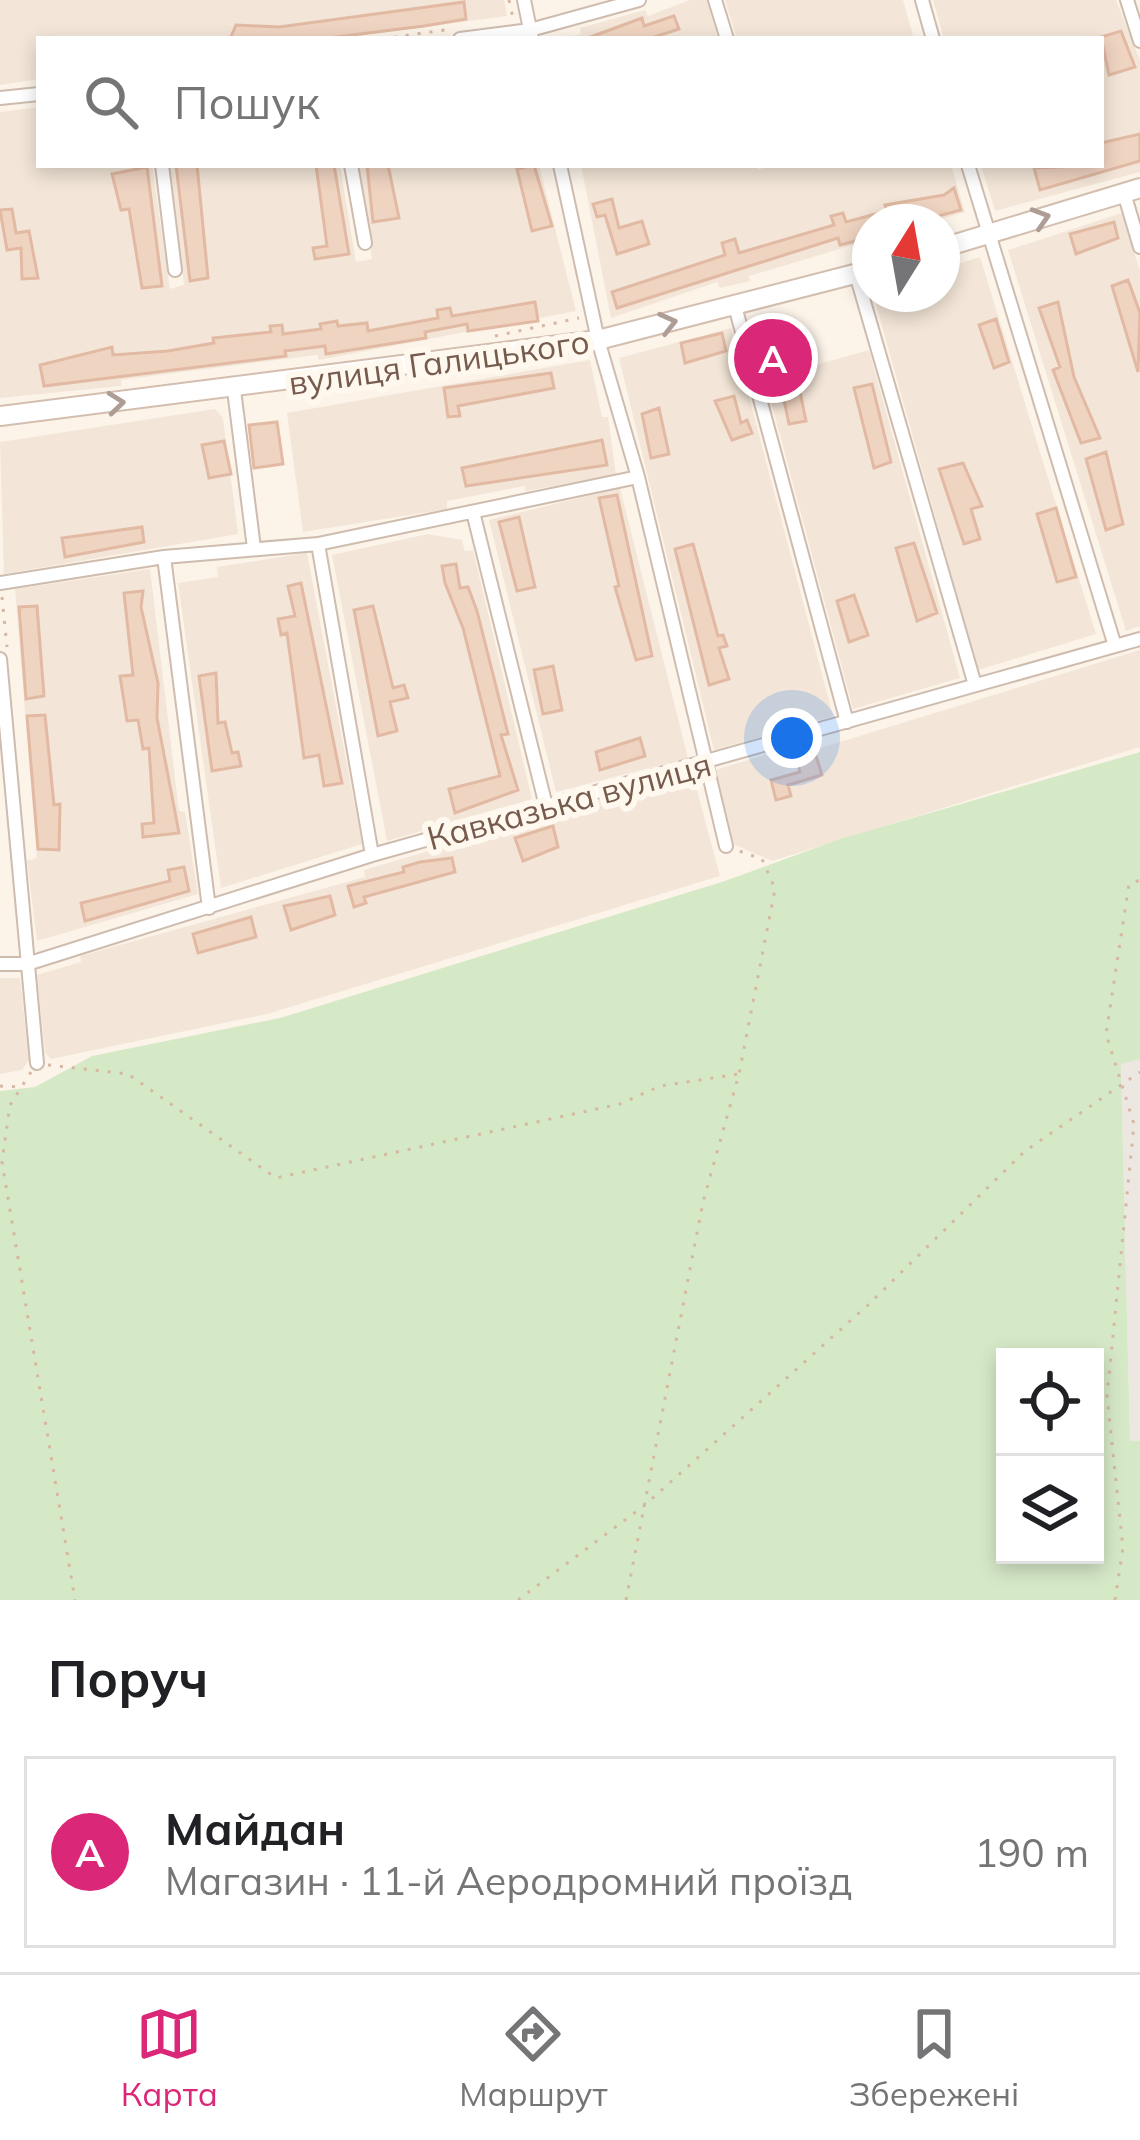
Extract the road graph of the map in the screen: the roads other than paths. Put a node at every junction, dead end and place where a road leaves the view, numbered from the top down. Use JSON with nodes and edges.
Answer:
{"nodes":[{"id":1,"x":524,"y":0,"type":"edge"},
{"id":2,"x":639,"y":0,"type":"edge"},
{"id":3,"x":715,"y":0,"type":"edge"},
{"id":4,"x":922,"y":0,"type":"edge"},
{"id":5,"x":1127,"y":0,"type":"edge"},
{"id":6,"x":526,"y":34,"type":"edge"},
{"id":7,"x":726,"y":36,"type":"edge"},
{"id":8,"x":932,"y":36,"type":"edge"},
{"id":9,"x":1140,"y":41,"type":"edge"},
{"id":10,"x":36,"y":94,"type":"edge"},
{"id":11,"x":0,"y":98,"type":"edge"},
{"id":12,"x":162,"y":168,"type":"edge"},
{"id":13,"x":352,"y":168,"type":"edge"},
{"id":14,"x":561,"y":168,"type":"edge"},
{"id":15,"x":969,"y":168,"type":"edge"},
{"id":16,"x":1132,"y":190,"type":"edge"},
{"id":17,"x":987,"y":234,"type":"junction"},
{"id":18,"x":960,"y":242,"type":"edge"},
{"id":19,"x":365,"y":243,"type":"dead end"},
{"id":20,"x":1140,"y":247,"type":"edge"},
{"id":21,"x":175,"y":270,"type":"dead end"},
{"id":22,"x":852,"y":275,"type":"edge"},
{"id":23,"x":735,"y":306,"type":"junction"},
{"id":24,"x":874,"y":312,"type":"edge"},
{"id":25,"x":598,"y":340,"type":"junction"},
{"id":26,"x":234,"y":390,"type":"junction"},
{"id":27,"x":0,"y":416,"type":"edge"},
{"id":28,"x":638,"y":477,"type":"junction"},
{"id":29,"x":473,"y":512,"type":"junction"},
{"id":30,"x":318,"y":544,"type":"junction"},
{"id":31,"x":254,"y":548,"type":"junction"},
{"id":32,"x":164,"y":557,"type":"junction"},
{"id":33,"x":0,"y":583,"type":"edge"},
{"id":34,"x":1140,"y":639,"type":"edge"},
{"id":35,"x":1115,"y":646,"type":"junction"},
{"id":36,"x":0,"y":659,"type":"edge"},
{"id":37,"x":975,"y":686,"type":"junction"},
{"id":38,"x":847,"y":722,"type":"junction"},
{"id":39,"x":706,"y":764,"type":"junction"},
{"id":40,"x":545,"y":806,"type":"junction"},
{"id":41,"x":726,"y":846,"type":"road end"},
{"id":42,"x":372,"y":855,"type":"junction"},
{"id":43,"x":209,"y":908,"type":"junction"},
{"id":44,"x":0,"y":964,"type":"edge"},
{"id":45,"x":27,"y":964,"type":"junction"},
{"id":46,"x":37,"y":1063,"type":"road end"}],
"edges":[{"from":1,"to":6,"type":"street"},
{"from":2,"to":6,"type":"street"},
{"from":3,"to":7,"type":"street"},
{"from":4,"to":8,"type":"street"},
{"from":5,"to":9,"type":"street"},
{"from":10,"to":11,"type":"street"},
{"from":12,"to":21,"type":"street"},
{"from":13,"to":19,"type":"street"},
{"from":14,"to":25,"type":"street"},
{"from":15,"to":17,"type":"street"},
{"from":17,"to":16,"type":"street","one_way":true},
{"from":16,"to":20,"type":"street"},
{"from":17,"to":18,"type":"street"},
{"from":17,"to":35,"type":"street"},
{"from":22,"to":23,"type":"street","name":"вулиця Галицького"},
{"from":25,"to":23,"type":"street","name":"вулиця Галицького","one_way":true},
{"from":23,"to":38,"type":"street"},
{"from":24,"to":37,"type":"street"},
{"from":25,"to":26,"type":"street","name":"вулиця Галицького"},
{"from":25,"to":28,"type":"street"},
{"from":27,"to":26,"type":"street","name":"вулиця Галицького","one_way":true},
{"from":26,"to":31,"type":"street"},
{"from":28,"to":29,"type":"street"},
{"from":28,"to":39,"type":"street"},
{"from":29,"to":30,"type":"street"},
{"from":29,"to":40,"type":"street"},
{"from":30,"to":31,"type":"street"},
{"from":30,"to":42,"type":"street"},
{"from":31,"to":32,"type":"street"},
{"from":32,"to":33,"type":"street"},
{"from":32,"to":43,"type":"street"},
{"from":34,"to":35,"type":"street","name":"Кавказька вулиця"},
{"from":35,"to":37,"type":"street","name":"Кавказька вулиця"},
{"from":36,"to":45,"type":"street"},
{"from":37,"to":38,"type":"street","name":"Кавказька вулиця"},
{"from":38,"to":39,"type":"street","name":"Кавказька вулиця"},
{"from":39,"to":40,"type":"street","name":"Кавказька вулиця"},
{"from":39,"to":41,"type":"street"},
{"from":40,"to":42,"type":"street","name":"Кавказька вулиця"},
{"from":42,"to":43,"type":"street","name":"Кавказька вулиця"},
{"from":43,"to":45,"type":"street","name":"Кавказька вулиця"},
{"from":44,"to":45,"type":"street","name":"Кавказька вулиця"},
{"from":45,"to":46,"type":"street"}]}
